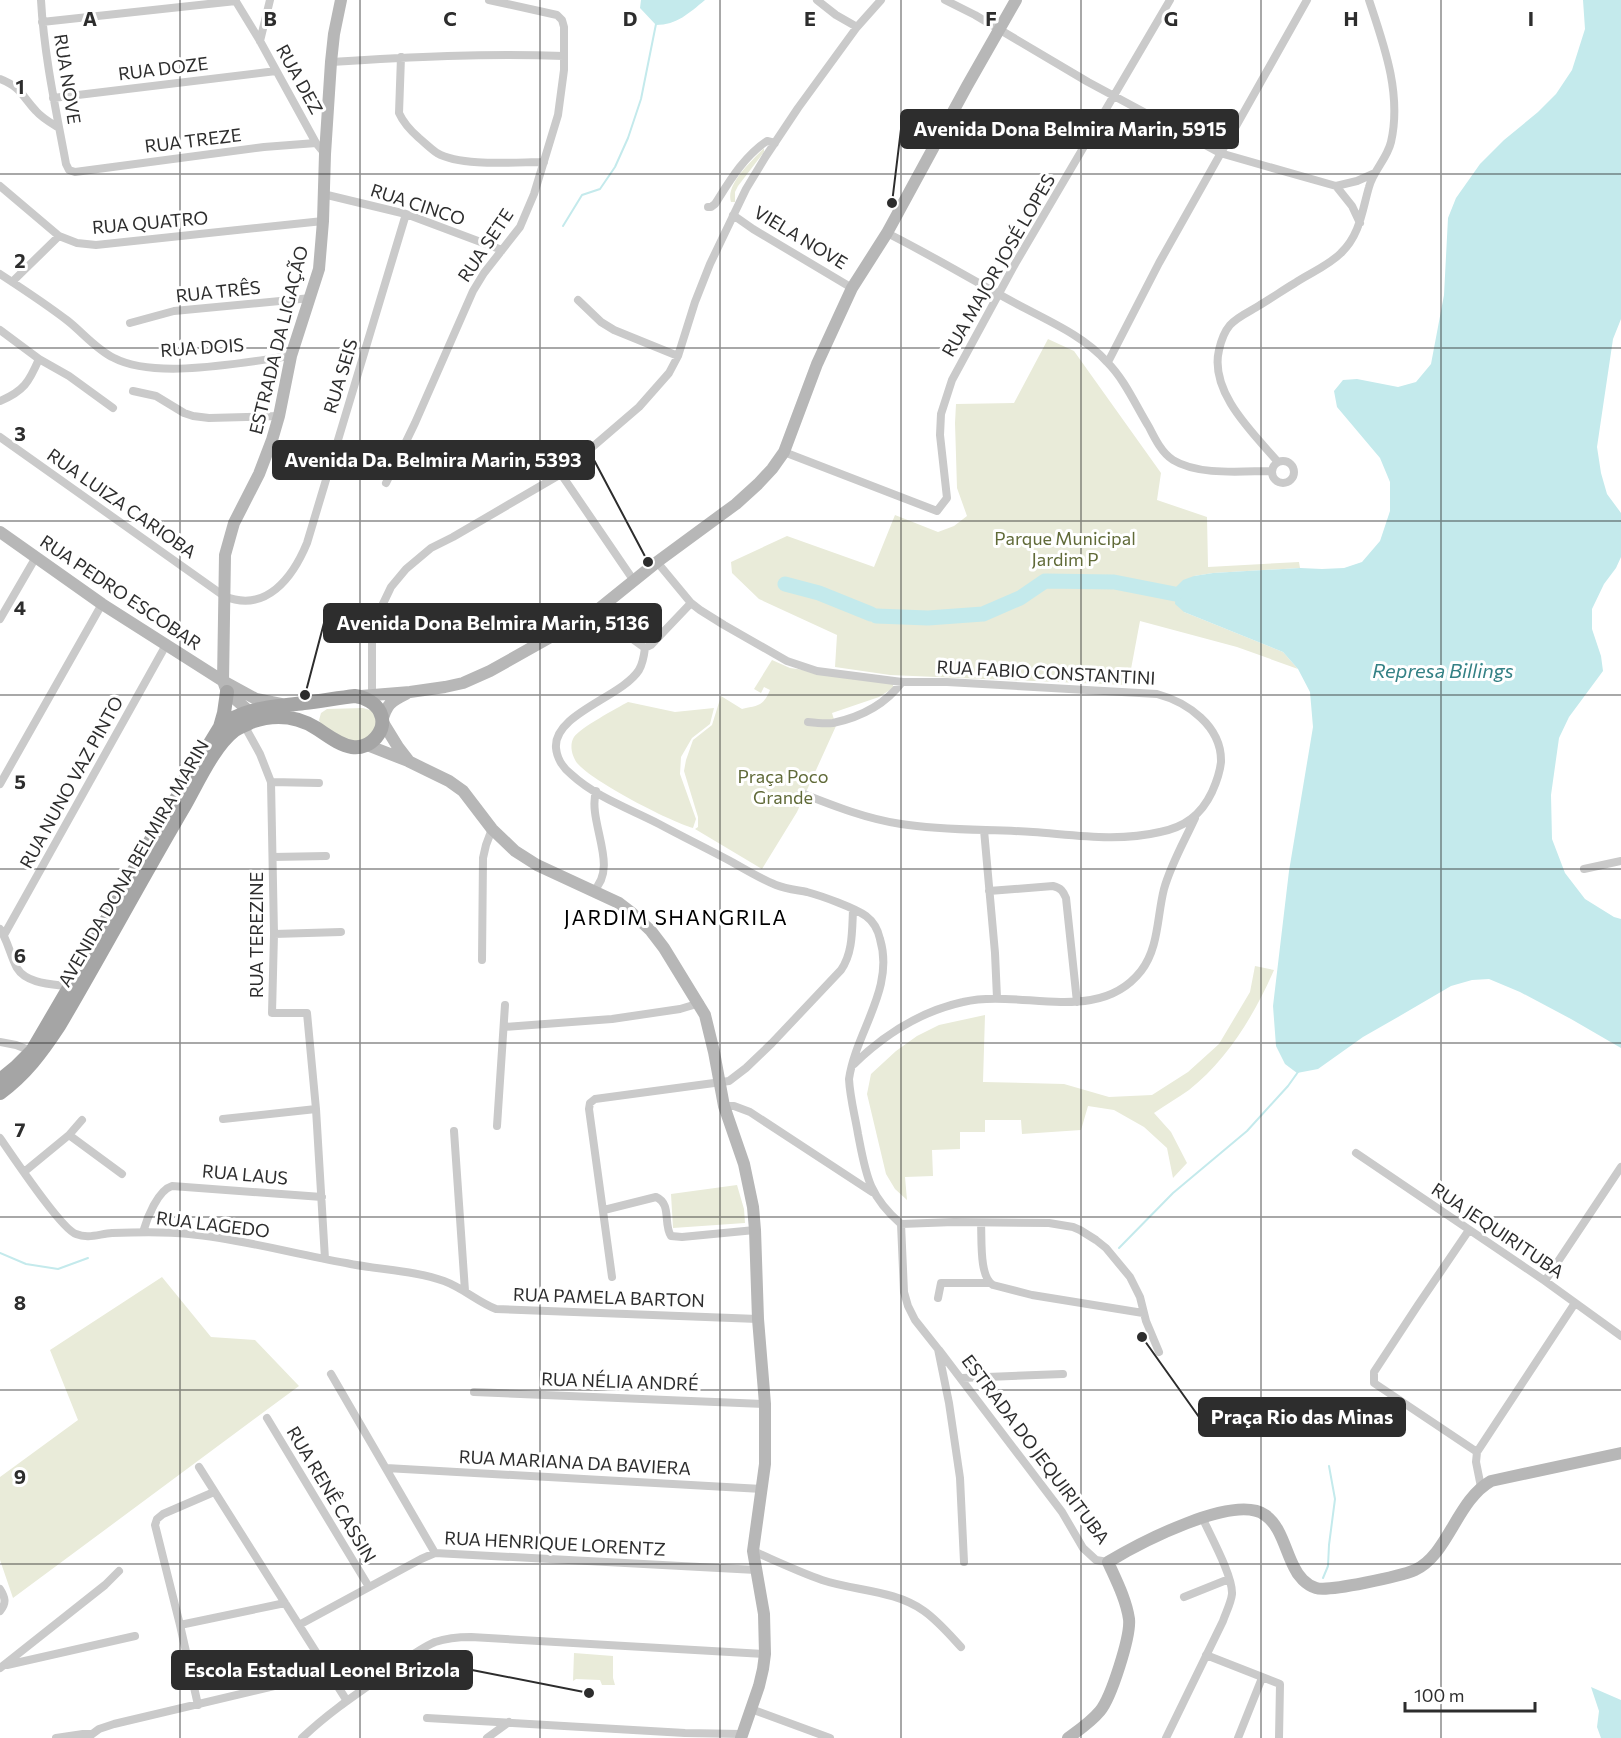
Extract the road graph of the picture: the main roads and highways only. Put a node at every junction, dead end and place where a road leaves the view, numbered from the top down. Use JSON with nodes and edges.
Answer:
{"nodes":[{"id":1,"x":341,"y":0,"type":"edge"},
{"id":2,"x":1016,"y":0,"type":"edge"},
{"id":3,"x":0,"y":532,"type":"edge"},
{"id":4,"x":225,"y":687,"type":"junction"},
{"id":5,"x":410,"y":692,"type":"junction"},
{"id":6,"x":366,"y":695,"type":"junction"},
{"id":7,"x":322,"y":700,"type":"junction"},
{"id":8,"x":283,"y":705,"type":"junction"},
{"id":9,"x":249,"y":719,"type":"junction"},
{"id":10,"x":382,"y":721,"type":"junction"},
{"id":11,"x":314,"y":726,"type":"junction"},
{"id":12,"x":220,"y":728,"type":"junction"},
{"id":13,"x":367,"y":745,"type":"junction"},
{"id":14,"x":408,"y":761,"type":"junction"},
{"id":15,"x":76,"y":987,"type":"junction"},
{"id":16,"x":36,"y":1053,"type":"junction"},
{"id":17,"x":0,"y":1080,"type":"edge"},
{"id":18,"x":0,"y":1093,"type":"edge"},
{"id":19,"x":1621,"y":1453,"type":"edge"},
{"id":20,"x":742,"y":1736,"type":"edge"},
{"id":21,"x":1068,"y":1738,"type":"edge"}],
"edges":[{"from":1,"to":4,"type":"main road","name":"ESTRADA DA LIGAÇÃO"},
{"from":2,"to":5,"type":"main road","name":"AVENIDA DONA BELMIRA MARIN"},
{"from":3,"to":4,"type":"main road","name":"RUA PEDRO ESCOBAR"},
{"from":4,"to":8,"type":"main road","name":"RUA PEDRO ESCOBAR"},
{"from":4,"to":9,"type":"main road","name":"RUA PEDRO ESCOBAR"},
{"from":4,"to":12,"type":"main road"},
{"from":5,"to":6,"type":"main road","name":"AVENIDA DONA BELMIRA MARIN"},
{"from":5,"to":10,"type":"main road","name":"AVENIDA DONA BELMIRA MARIN"},
{"from":6,"to":7,"type":"main road","name":"AVENIDA DONA BELMIRA MARIN"},
{"from":6,"to":10,"type":"main road"},
{"from":7,"to":8,"type":"main road","name":"AVENIDA DONA BELMIRA MARIN"},
{"from":7,"to":11,"type":"main road"},
{"from":8,"to":9,"type":"main road","name":"AVENIDA DONA BELMIRA MARIN"},
{"from":9,"to":11,"type":"main road","name":"AVENIDA DONA BELMIRA MARIN"},
{"from":9,"to":12,"type":"main road","name":"AVENIDA DONA BELMIRA MARIN"},
{"from":9,"to":15,"type":"main road","name":"AVENIDA DONA BELMIRA MARIN"},
{"from":10,"to":13,"type":"main road","name":"AVENIDA DONA BELMIRA MARIN"},
{"from":10,"to":14,"type":"main road"},
{"from":11,"to":13,"type":"main road","name":"AVENIDA DONA BELMIRA MARIN"},
{"from":12,"to":15,"type":"main road","name":"AVENIDA DONA BELMIRA MARIN"},
{"from":13,"to":14,"type":"main road"},
{"from":14,"to":20,"type":"main road"},
{"from":15,"to":16,"type":"main road","name":"AVENIDA DONA BELMIRA MARIN"},
{"from":16,"to":17,"type":"main road","name":"AVENIDA DONA BELMIRA MARIN"},
{"from":16,"to":18,"type":"main road","name":"AVENIDA DONA BELMIRA MARIN"},
{"from":19,"to":21,"type":"main road","name":"ESTRADA DO JEQUIRITUBA"}]}
